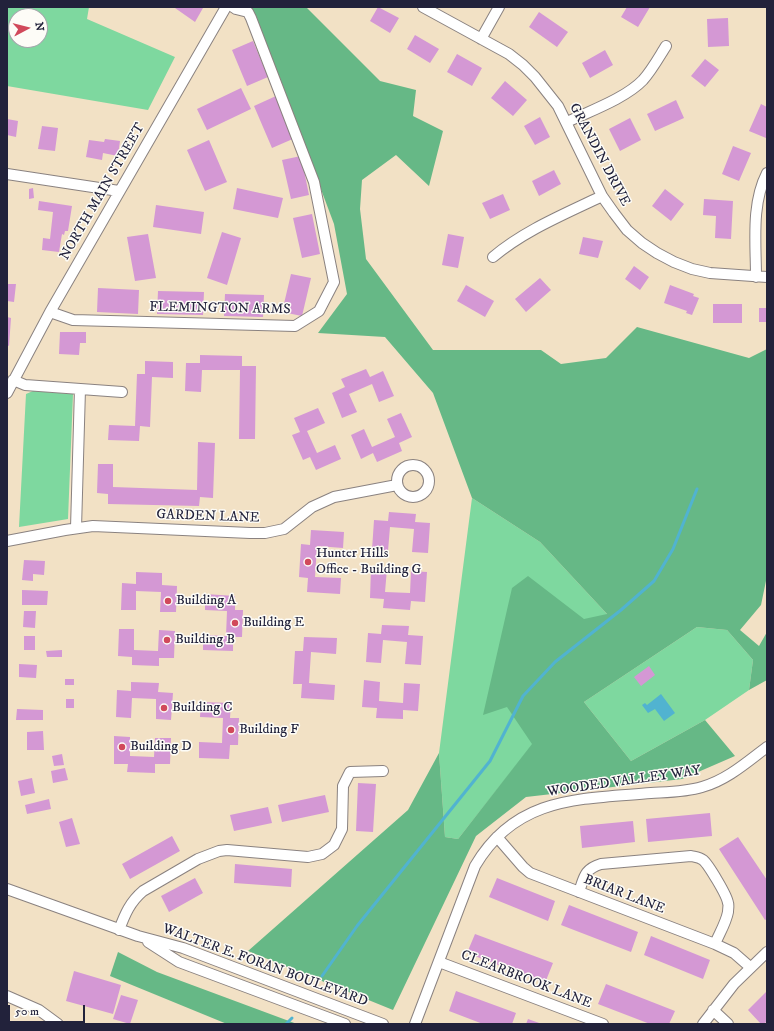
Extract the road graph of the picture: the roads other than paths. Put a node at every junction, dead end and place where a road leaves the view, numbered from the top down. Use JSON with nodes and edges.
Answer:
{"nodes":[{"id":1,"x":226,"y":7,"type":"edge"},
{"id":2,"x":233,"y":7,"type":"edge"},
{"id":3,"x":423,"y":7,"type":"edge"},
{"id":4,"x":499,"y":7,"type":"edge"},
{"id":5,"x":481,"y":39,"type":"junction"},
{"id":6,"x":666,"y":46,"type":"dead end"},
{"id":7,"x":567,"y":122,"type":"junction"},
{"id":8,"x":767,"y":173,"type":"edge"},
{"id":9,"x":7,"y":174,"type":"edge"},
{"id":10,"x":119,"y":191,"type":"junction"},
{"id":11,"x":602,"y":196,"type":"junction"},
{"id":12,"x":493,"y":257,"type":"dead end"},
{"id":13,"x":756,"y":277,"type":"junction"},
{"id":14,"x":767,"y":277,"type":"edge"},
{"id":15,"x":50,"y":312,"type":"junction"},
{"id":16,"x":13,"y":380,"type":"junction"},
{"id":17,"x":80,"y":389,"type":"junction"},
{"id":18,"x":122,"y":392,"type":"dead end"},
{"id":19,"x":7,"y":393,"type":"edge"},
{"id":20,"x":397,"y":485,"type":"dead end"},
{"id":21,"x":76,"y":528,"type":"junction"},
{"id":22,"x":7,"y":541,"type":"edge"},
{"id":23,"x":767,"y":749,"type":"edge"},
{"id":24,"x":383,"y":771,"type":"dead end"},
{"id":25,"x":496,"y":837,"type":"junction"},
{"id":26,"x":7,"y":889,"type":"edge"},
{"id":27,"x":579,"y":892,"type":"junction"},
{"id":28,"x":119,"y":930,"type":"junction"},
{"id":29,"x":138,"y":936,"type":"junction"},
{"id":30,"x":715,"y":944,"type":"junction"},
{"id":31,"x":767,"y":952,"type":"edge"},
{"id":32,"x":439,"y":962,"type":"junction"},
{"id":33,"x":750,"y":967,"type":"junction"},
{"id":34,"x":7,"y":996,"type":"edge"},
{"id":35,"x":713,"y":1010,"type":"junction"},
{"id":36,"x":58,"y":1024,"type":"edge"},
{"id":37,"x":344,"y":1024,"type":"edge"},
{"id":38,"x":383,"y":1024,"type":"edge"},
{"id":39,"x":415,"y":1024,"type":"edge"},
{"id":40,"x":603,"y":1024,"type":"edge"},
{"id":41,"x":703,"y":1024,"type":"edge"},
{"id":42,"x":728,"y":1024,"type":"edge"}],
"edges":[{"from":1,"to":10,"type":"street","name":"NORTH MAIN STREET"},
{"from":2,"to":15,"type":"street","name":"FLEMINGTON ARMS"},
{"from":3,"to":5,"type":"street","name":"GRANDIN DRIVE"},
{"from":4,"to":5,"type":"street"},
{"from":5,"to":7,"type":"street","name":"GRANDIN DRIVE"},
{"from":6,"to":7,"type":"street"},
{"from":7,"to":11,"type":"street","name":"GRANDIN DRIVE"},
{"from":8,"to":13,"type":"street"},
{"from":9,"to":10,"type":"street"},
{"from":10,"to":15,"type":"street","name":"NORTH MAIN STREET"},
{"from":11,"to":12,"type":"street"},
{"from":11,"to":13,"type":"street","name":"GRANDIN DRIVE"},
{"from":13,"to":14,"type":"street","name":"GRANDIN DRIVE"},
{"from":15,"to":16,"type":"street","name":"NORTH MAIN STREET"},
{"from":16,"to":17,"type":"street"},
{"from":16,"to":19,"type":"street","name":"NORTH MAIN STREET"},
{"from":17,"to":18,"type":"street"},
{"from":17,"to":21,"type":"street"},
{"from":20,"to":21,"type":"street","name":"GARDEN LANE"},
{"from":21,"to":22,"type":"street","name":"GARDEN LANE"},
{"from":23,"to":25,"type":"street","name":"WOODED VALLEY WAY"},
{"from":24,"to":28,"type":"street"},
{"from":25,"to":27,"type":"street","name":"BRIAR LANE"},
{"from":25,"to":32,"type":"street","name":"WOODED VALLEY WAY"},
{"from":26,"to":28,"type":"street","name":"WALTER E. FORAN BOULEVARD"},
{"from":27,"to":30,"type":"street","name":"BRIAR LANE"},
{"from":27,"to":30,"type":"street"},
{"from":28,"to":29,"type":"street","name":"WALTER E. FORAN BOULEVARD"},
{"from":29,"to":37,"type":"street","name":"WALTER E. FORAN BOULEVARD"},
{"from":29,"to":38,"type":"street","name":"WALTER E. FORAN BOULEVARD"},
{"from":30,"to":33,"type":"street","name":"BRIAR LANE"},
{"from":31,"to":33,"type":"street"},
{"from":32,"to":39,"type":"street","name":"WOODED VALLEY WAY"},
{"from":32,"to":40,"type":"street","name":"CLEARBROOK LANE"},
{"from":33,"to":35,"type":"street"},
{"from":34,"to":36,"type":"street"},
{"from":35,"to":41,"type":"street"},
{"from":35,"to":42,"type":"street"}]}
